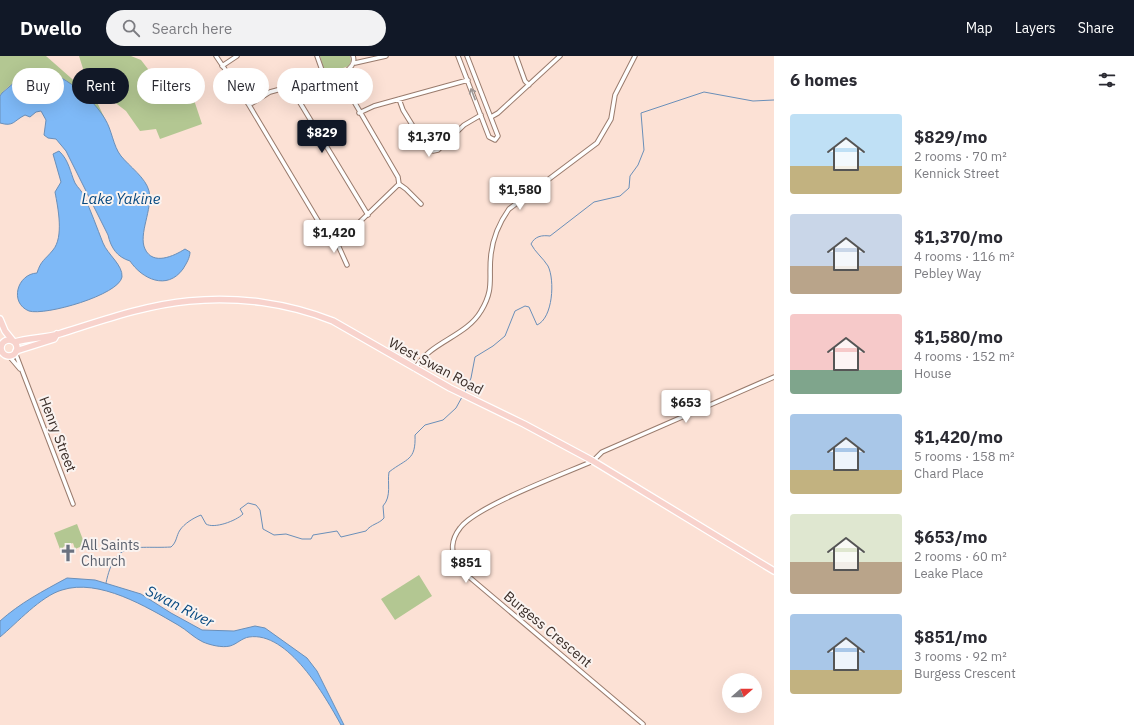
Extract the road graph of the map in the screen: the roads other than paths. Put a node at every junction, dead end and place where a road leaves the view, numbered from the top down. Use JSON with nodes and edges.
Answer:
{"nodes":[{"id":1,"x":216,"y":56,"type":"edge"},
{"id":2,"x":237,"y":56,"type":"edge"},
{"id":3,"x":317,"y":56,"type":"edge"},
{"id":4,"x":353,"y":56,"type":"edge"},
{"id":5,"x":386,"y":56,"type":"edge"},
{"id":6,"x":458,"y":56,"type":"edge"},
{"id":7,"x":467,"y":56,"type":"edge"},
{"id":8,"x":516,"y":56,"type":"edge"},
{"id":9,"x":560,"y":56,"type":"edge"},
{"id":10,"x":635,"y":56,"type":"edge"},
{"id":11,"x":355,"y":63,"type":"junction"},
{"id":12,"x":222,"y":66,"type":"junction"},
{"id":13,"x":321,"y":68,"type":"edge"},
{"id":14,"x":350,"y":68,"type":"edge"},
{"id":15,"x":468,"y":80,"type":"junction"},
{"id":16,"x":529,"y":85,"type":"junction"},
{"id":17,"x":277,"y":90,"type":"edge"},
{"id":18,"x":399,"y":99,"type":"junction"},
{"id":19,"x":301,"y":104,"type":"edge"},
{"id":20,"x":355,"y":104,"type":"edge"},
{"id":21,"x":249,"y":105,"type":"junction"},
{"id":22,"x":360,"y":113,"type":"junction"},
{"id":23,"x":481,"y":115,"type":"junction"},
{"id":24,"x":491,"y":117,"type":"junction"},
{"id":25,"x":399,"y":184,"type":"junction"},
{"id":26,"x":421,"y":204,"type":"dead end"},
{"id":27,"x":368,"y":215,"type":"junction"},
{"id":28,"x":338,"y":240,"type":"junction"},
{"id":29,"x":347,"y":265,"type":"dead end"},
{"id":30,"x":0,"y":319,"type":"edge"},
{"id":31,"x":57,"y":334,"type":"junction"},
{"id":32,"x":14,"y":342,"type":"junction"},
{"id":33,"x":1,"y":345,"type":"edge"},
{"id":34,"x":16,"y":352,"type":"junction"},
{"id":35,"x":5,"y":355,"type":"edge"},
{"id":36,"x":415,"y":369,"type":"junction"},
{"id":37,"x":22,"y":372,"type":"junction"},
{"id":38,"x":774,"y":377,"type":"edge"},
{"id":39,"x":593,"y":461,"type":"junction"},
{"id":40,"x":73,"y":504,"type":"dead end"},
{"id":41,"x":774,"y":571,"type":"edge"},
{"id":42,"x":643,"y":724,"type":"dead end"}],
"edges":[{"from":1,"to":12,"type":"street"},
{"from":2,"to":12,"type":"street"},
{"from":3,"to":13,"type":"street"},
{"from":4,"to":11,"type":"street"},
{"from":5,"to":11,"type":"street"},
{"from":6,"to":15,"type":"street"},
{"from":7,"to":24,"type":"street"},
{"from":8,"to":16,"type":"street"},
{"from":9,"to":16,"type":"street"},
{"from":10,"to":36,"type":"street"},
{"from":11,"to":14,"type":"street"},
{"from":12,"to":21,"type":"street"},
{"from":15,"to":18,"type":"street"},
{"from":23,"to":15,"type":"street","one_way":true},
{"from":16,"to":24,"type":"street"},
{"from":17,"to":21,"type":"street"},
{"from":18,"to":22,"type":"street"},
{"from":18,"to":23,"type":"street"},
{"from":19,"to":27,"type":"street"},
{"from":20,"to":22,"type":"street"},
{"from":21,"to":28,"type":"street"},
{"from":22,"to":25,"type":"street"},
{"from":23,"to":24,"type":"street"},
{"from":25,"to":26,"type":"street"},
{"from":25,"to":27,"type":"street"},
{"from":27,"to":28,"type":"street"},
{"from":28,"to":29,"type":"street"},
{"from":30,"to":32,"type":"main road"},
{"from":31,"to":32,"type":"main road","name":"West Swan Road"},
{"from":31,"to":34,"type":"main road","name":"West Swan Road"},
{"from":31,"to":36,"type":"main road","name":"West Swan Road"},
{"from":32,"to":33,"type":"main road"},
{"from":32,"to":34,"type":"main road"},
{"from":33,"to":35,"type":"main road"},
{"from":34,"to":35,"type":"main road"},
{"from":34,"to":37,"type":"street","name":"Henry Street"},
{"from":35,"to":37,"type":"street","name":"Henry Street"},
{"from":36,"to":39,"type":"main road","name":"West Swan Road"},
{"from":37,"to":40,"type":"street","name":"Henry Street"},
{"from":38,"to":39,"type":"street","name":"Burgess Crescent"},
{"from":39,"to":41,"type":"main road","name":"West Swan Road"},
{"from":39,"to":42,"type":"street","name":"Burgess Crescent"}]}
